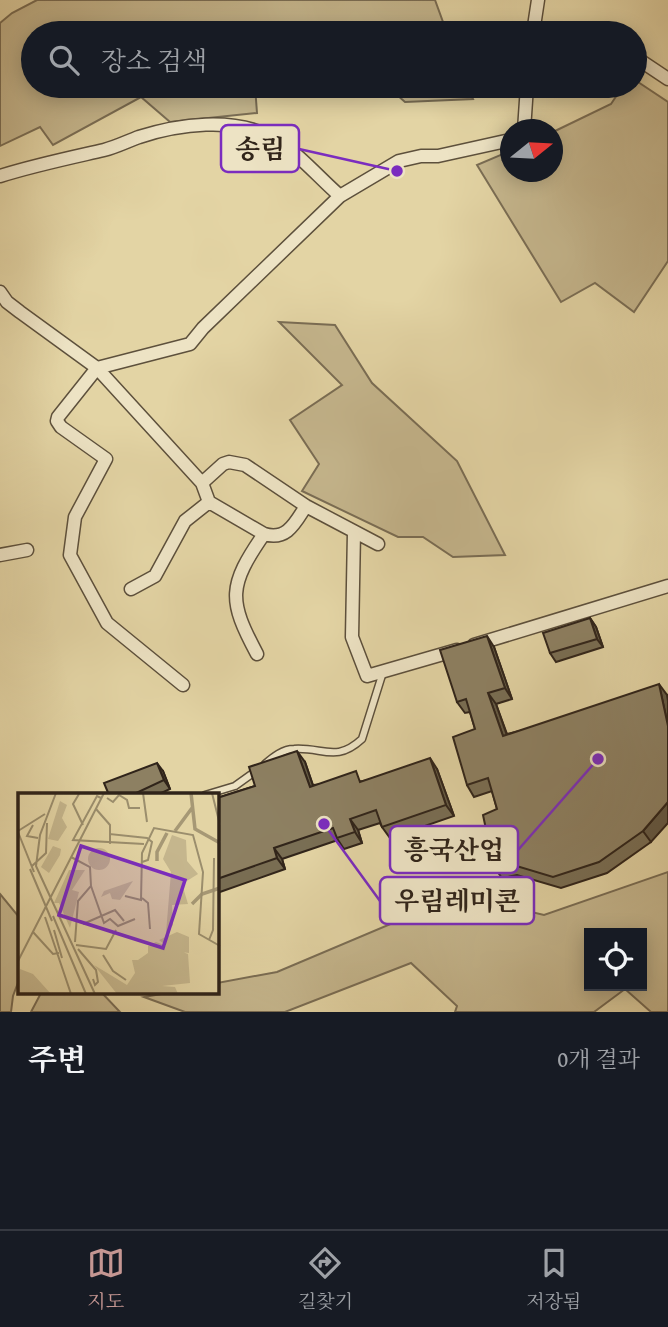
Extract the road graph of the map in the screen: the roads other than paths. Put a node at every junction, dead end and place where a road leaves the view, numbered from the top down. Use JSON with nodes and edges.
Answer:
{"nodes":[{"id":1,"x":538,"y":0,"type":"edge"},
{"id":2,"x":535,"y":21,"type":"edge"},
{"id":3,"x":647,"y":65,"type":"edge"},
{"id":4,"x":668,"y":79,"type":"edge"},
{"id":5,"x":526,"y":98,"type":"edge"},
{"id":6,"x":525,"y":119,"type":"edge"},
{"id":7,"x":500,"y":141,"type":"edge"},
{"id":8,"x":0,"y":176,"type":"edge"},
{"id":9,"x":340,"y":196,"type":"junction"},
{"id":10,"x":0,"y":292,"type":"edge"},
{"id":11,"x":97,"y":368,"type":"junction"},
{"id":12,"x":202,"y":484,"type":"junction"},
{"id":13,"x":209,"y":502,"type":"junction"},
{"id":14,"x":306,"y":506,"type":"junction"},
{"id":15,"x":354,"y":532,"type":"junction"},
{"id":16,"x":264,"y":534,"type":"junction"},
{"id":17,"x":378,"y":544,"type":"dead end"},
{"id":18,"x":27,"y":550,"type":"dead end"},
{"id":19,"x":0,"y":555,"type":"edge"},
{"id":20,"x":668,"y":586,"type":"edge"},
{"id":21,"x":131,"y":589,"type":"dead end"},
{"id":22,"x":257,"y":654,"type":"dead end"},
{"id":23,"x":383,"y":672,"type":"junction"},
{"id":24,"x":183,"y":685,"type":"dead end"},
{"id":25,"x":212,"y":793,"type":"edge"}],
"edges":[{"from":1,"to":2,"type":"street"},
{"from":3,"to":4,"type":"street"},
{"from":5,"to":6,"type":"street"},
{"from":7,"to":9,"type":"street"},
{"from":8,"to":9,"type":"street"},
{"from":9,"to":11,"type":"street"},
{"from":10,"to":11,"type":"street"},
{"from":11,"to":12,"type":"street"},
{"from":11,"to":24,"type":"street"},
{"from":12,"to":13,"type":"street"},
{"from":12,"to":14,"type":"street"},
{"from":13,"to":16,"type":"street"},
{"from":13,"to":21,"type":"street"},
{"from":14,"to":15,"type":"street"},
{"from":14,"to":16,"type":"street"},
{"from":15,"to":17,"type":"street"},
{"from":15,"to":23,"type":"street"},
{"from":16,"to":22,"type":"street"},
{"from":18,"to":19,"type":"street"},
{"from":20,"to":23,"type":"street"},
{"from":23,"to":25,"type":"lane"}]}
